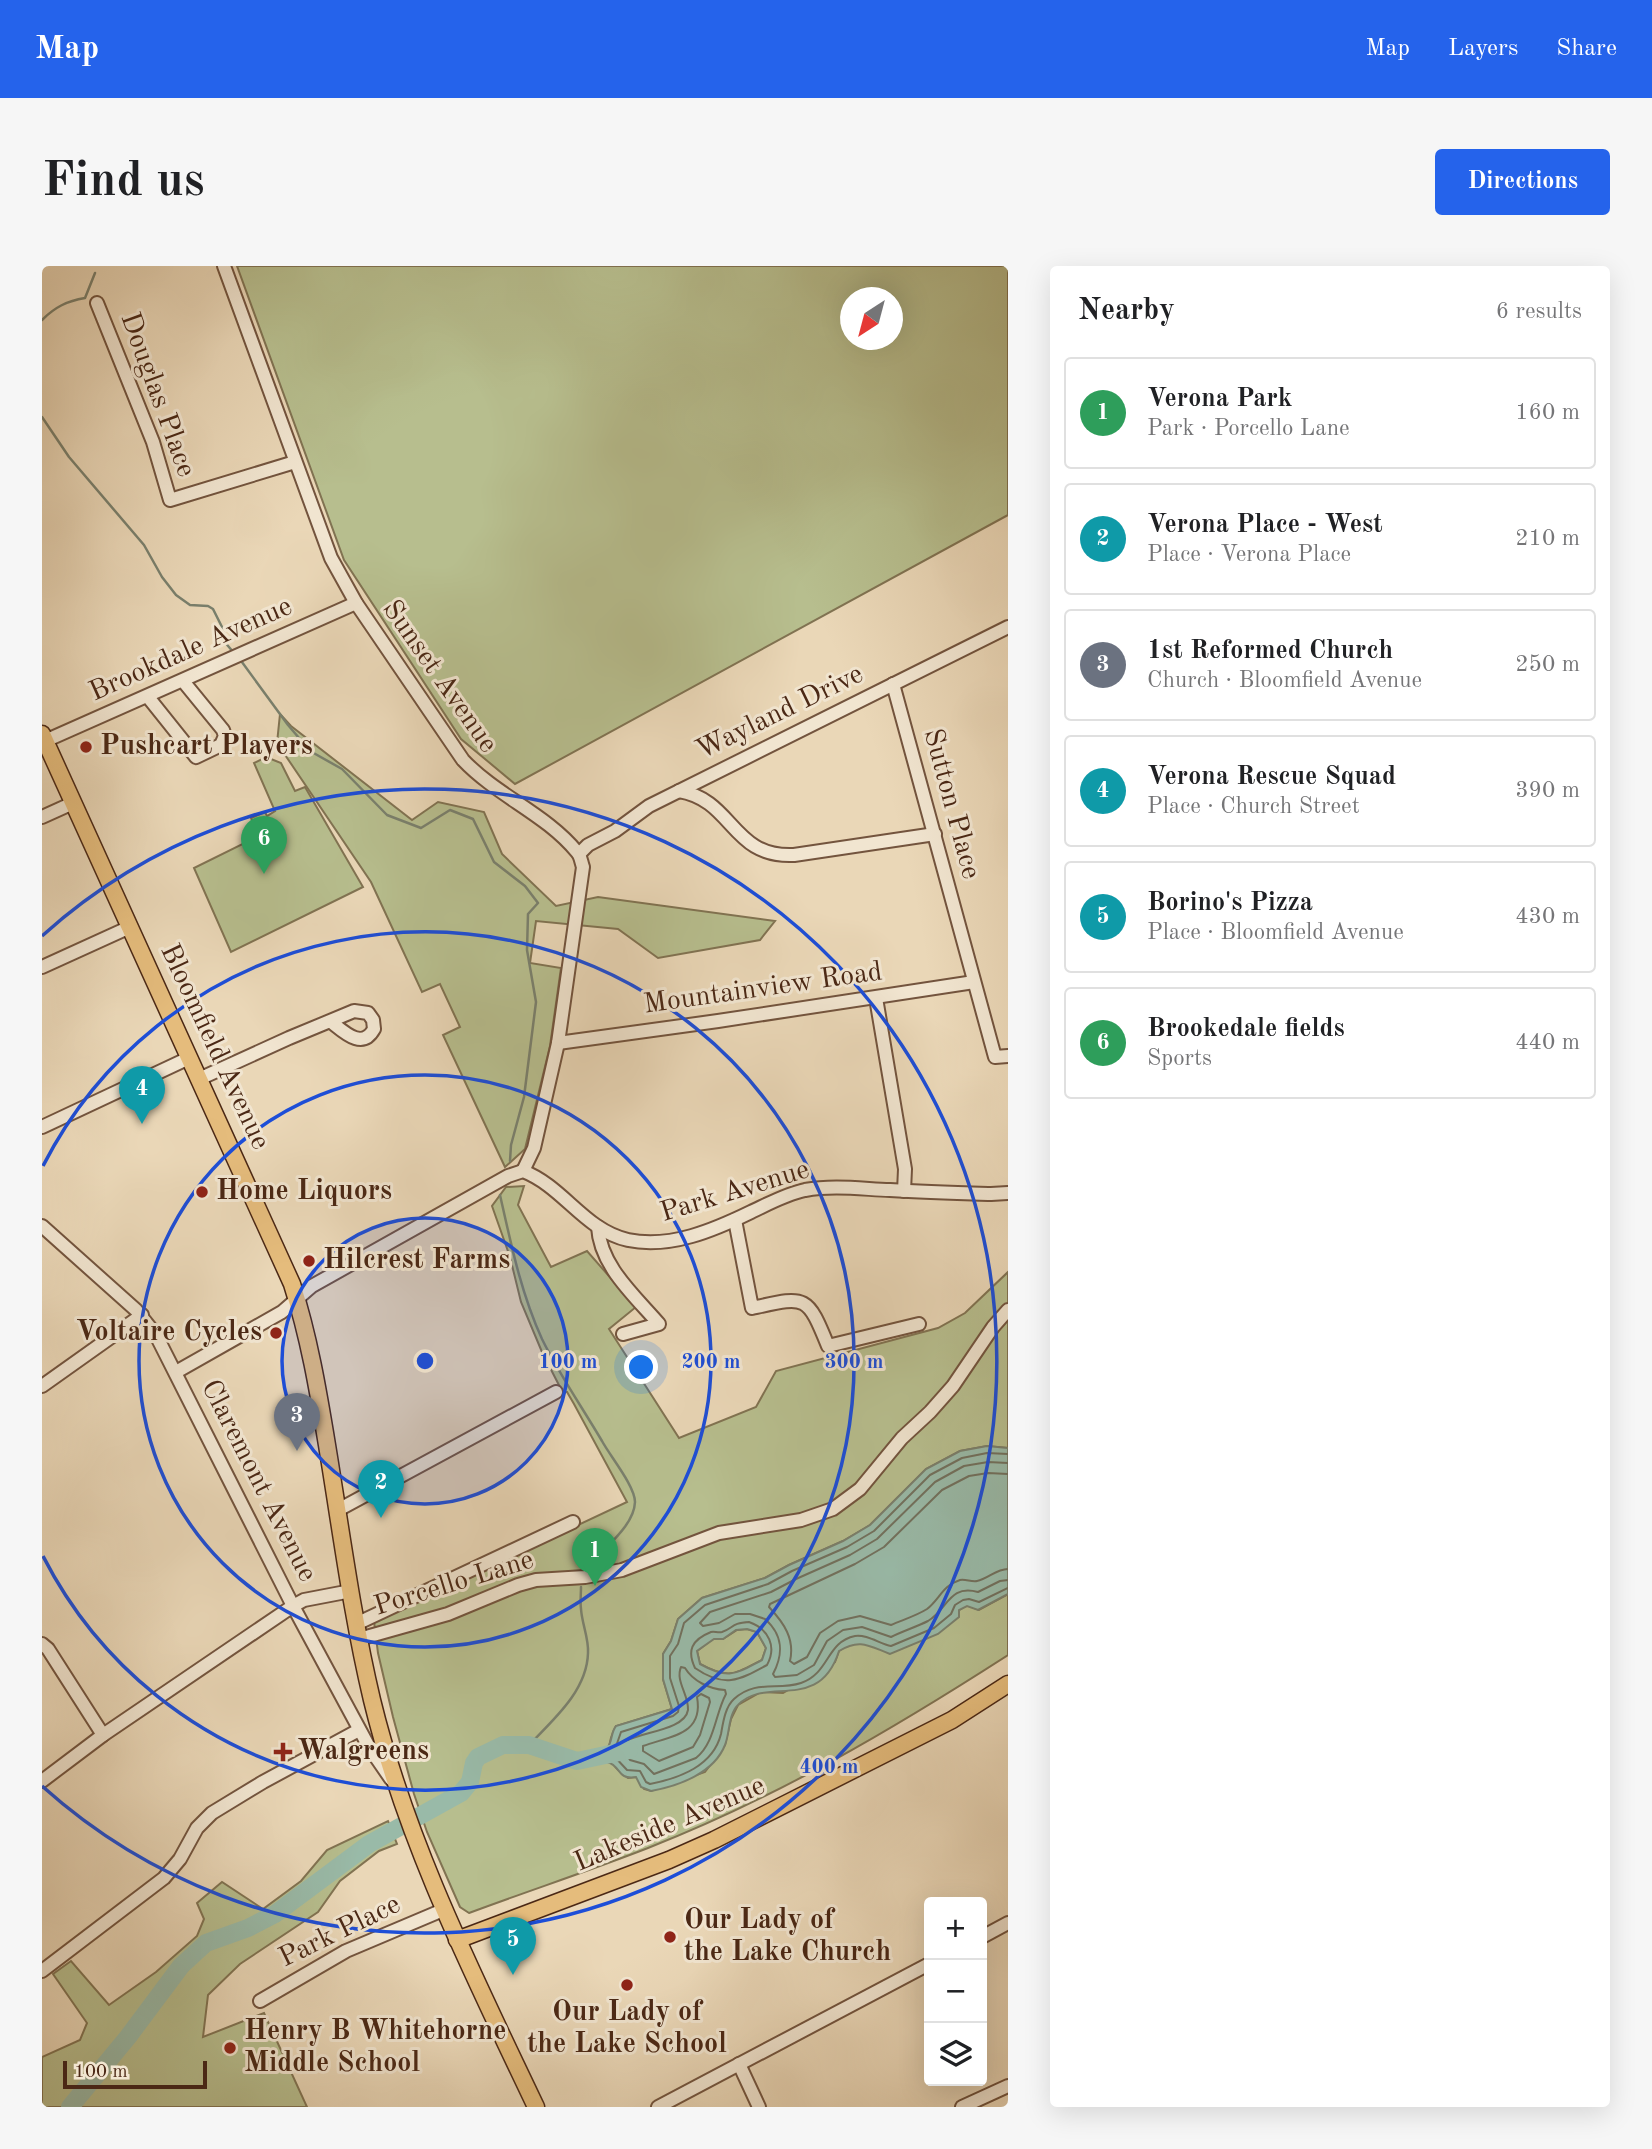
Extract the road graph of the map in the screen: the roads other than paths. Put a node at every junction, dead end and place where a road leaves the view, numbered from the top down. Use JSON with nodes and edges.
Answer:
{"nodes":[{"id":1,"x":223,"y":266,"type":"edge"},
{"id":2,"x":97,"y":303,"type":"dead end"},
{"id":3,"x":295,"y":462,"type":"junction"},
{"id":4,"x":356,"y":603,"type":"junction"},
{"id":5,"x":1008,"y":627,"type":"edge"},
{"id":6,"x":183,"y":681,"type":"junction"},
{"id":7,"x":893,"y":684,"type":"junction"},
{"id":8,"x":148,"y":697,"type":"junction"},
{"id":9,"x":44,"y":738,"type":"edge"},
{"id":10,"x":679,"y":791,"type":"junction"},
{"id":11,"x":73,"y":803,"type":"junction"},
{"id":12,"x":42,"y":817,"type":"edge"},
{"id":13,"x":934,"y":834,"type":"junction"},
{"id":14,"x":583,"y":850,"type":"junction"},
{"id":15,"x":130,"y":927,"type":"junction"},
{"id":16,"x":42,"y":967,"type":"edge"},
{"id":17,"x":974,"y":982,"type":"junction"},
{"id":18,"x":876,"y":998,"type":"junction"},
{"id":19,"x":330,"y":1021,"type":"dead end"},
{"id":20,"x":558,"y":1042,"type":"junction"},
{"id":21,"x":1002,"y":1057,"type":"edge"},
{"id":22,"x":189,"y":1058,"type":"junction"},
{"id":23,"x":199,"y":1079,"type":"junction"},
{"id":24,"x":42,"y":1128,"type":"edge"},
{"id":25,"x":523,"y":1171,"type":"junction"},
{"id":26,"x":904,"y":1191,"type":"junction"},
{"id":27,"x":1008,"y":1193,"type":"edge"},
{"id":28,"x":735,"y":1220,"type":"junction"},
{"id":29,"x":42,"y":1226,"type":"edge"},
{"id":30,"x":598,"y":1227,"type":"junction"},
{"id":31,"x":297,"y":1299,"type":"junction"},
{"id":32,"x":1008,"y":1310,"type":"edge"},
{"id":33,"x":142,"y":1315,"type":"junction"},
{"id":34,"x":919,"y":1324,"type":"dead end"},
{"id":35,"x":623,"y":1334,"type":"dead end"},
{"id":36,"x":176,"y":1372,"type":"junction"},
{"id":37,"x":42,"y":1386,"type":"edge"},
{"id":38,"x":556,"y":1392,"type":"dead end"},
{"id":39,"x":338,"y":1510,"type":"junction"},
{"id":40,"x":573,"y":1522,"type":"dead end"},
{"id":41,"x":351,"y":1591,"type":"junction"},
{"id":42,"x":293,"y":1606,"type":"junction"},
{"id":43,"x":357,"y":1631,"type":"junction"},
{"id":44,"x":42,"y":1644,"type":"edge"},
{"id":45,"x":1007,"y":1688,"type":"edge"},
{"id":46,"x":359,"y":1730,"type":"junction"},
{"id":47,"x":103,"y":1735,"type":"junction"},
{"id":48,"x":42,"y":1781,"type":"edge"},
{"id":49,"x":395,"y":1785,"type":"junction"},
{"id":50,"x":443,"y":1910,"type":"junction"},
{"id":51,"x":1008,"y":1923,"type":"edge"},
{"id":52,"x":987,"y":1934,"type":"edge"},
{"id":53,"x":457,"y":1940,"type":"junction"},
{"id":54,"x":924,"y":1967,"type":"edge"},
{"id":55,"x":42,"y":1971,"type":"edge"},
{"id":56,"x":260,"y":2001,"type":"dead end"},
{"id":57,"x":739,"y":2064,"type":"junction"},
{"id":58,"x":1008,"y":2086,"type":"edge"},
{"id":59,"x":536,"y":2107,"type":"edge"},
{"id":60,"x":657,"y":2107,"type":"edge"},
{"id":61,"x":759,"y":2107,"type":"edge"},
{"id":62,"x":962,"y":2107,"type":"edge"}],
"edges":[{"from":1,"to":3,"type":"street","name":"Sunset Avenue"},
{"from":2,"to":3,"type":"street","name":"Douglas Place"},
{"from":3,"to":4,"type":"street","name":"Sunset Avenue"},
{"from":4,"to":6,"type":"street","name":"Brookdale Avenue"},
{"from":4,"to":14,"type":"street","name":"Sunset Avenue"},
{"from":5,"to":7,"type":"street","name":"Wayland Drive"},
{"from":6,"to":8,"type":"street","name":"Brookdale Avenue"},
{"from":6,"to":8,"type":"street"},
{"from":7,"to":10,"type":"street","name":"Wayland Drive"},
{"from":7,"to":13,"type":"street","name":"Sutton Place"},
{"from":8,"to":9,"type":"street","name":"Brookdale Avenue"},
{"from":9,"to":11,"type":"main road","name":"Bloomfield Avenue"},
{"from":10,"to":13,"type":"street"},
{"from":10,"to":14,"type":"street","name":"Wayland Drive"},
{"from":11,"to":12,"type":"street"},
{"from":11,"to":15,"type":"main road","name":"Bloomfield Avenue"},
{"from":13,"to":17,"type":"street","name":"Sutton Place"},
{"from":14,"to":20,"type":"street"},
{"from":15,"to":16,"type":"street"},
{"from":15,"to":22,"type":"main road","name":"Bloomfield Avenue"},
{"from":17,"to":18,"type":"street","name":"Mountainview Road"},
{"from":17,"to":21,"type":"street","name":"Sutton Place"},
{"from":18,"to":20,"type":"street","name":"Mountainview Road"},
{"from":18,"to":26,"type":"street"},
{"from":19,"to":23,"type":"street"},
{"from":20,"to":25,"type":"street"},
{"from":22,"to":23,"type":"main road","name":"Bloomfield Avenue"},
{"from":22,"to":24,"type":"street"},
{"from":23,"to":31,"type":"main road","name":"Bloomfield Avenue"},
{"from":25,"to":30,"type":"street","name":"Park Avenue"},
{"from":25,"to":31,"type":"street"},
{"from":26,"to":27,"type":"street","name":"Park Avenue"},
{"from":26,"to":28,"type":"street","name":"Park Avenue"},
{"from":28,"to":30,"type":"street","name":"Park Avenue"},
{"from":28,"to":34,"type":"street"},
{"from":29,"to":33,"type":"street","name":"Claremont Avenue"},
{"from":30,"to":35,"type":"street"},
{"from":31,"to":36,"type":"street"},
{"from":31,"to":39,"type":"main road","name":"Bloomfield Avenue"},
{"from":32,"to":43,"type":"street","name":"Porcello Lane"},
{"from":33,"to":36,"type":"street","name":"Claremont Avenue"},
{"from":33,"to":37,"type":"street"},
{"from":36,"to":42,"type":"street","name":"Claremont Avenue"},
{"from":38,"to":39,"type":"street"},
{"from":39,"to":41,"type":"main road","name":"Bloomfield Avenue"},
{"from":40,"to":43,"type":"street"},
{"from":41,"to":42,"type":"street"},
{"from":41,"to":43,"type":"main road","name":"Bloomfield Avenue"},
{"from":42,"to":46,"type":"street","name":"Claremont Avenue"},
{"from":42,"to":47,"type":"street"},
{"from":43,"to":49,"type":"main road","name":"Bloomfield Avenue"},
{"from":44,"to":47,"type":"street"},
{"from":45,"to":53,"type":"main road","name":"Lakeside Avenue"},
{"from":46,"to":49,"type":"street","name":"Claremont Avenue"},
{"from":46,"to":55,"type":"street"},
{"from":47,"to":48,"type":"street"},
{"from":49,"to":50,"type":"main road","name":"Bloomfield Avenue"},
{"from":50,"to":53,"type":"main road","name":"Bloomfield Avenue"},
{"from":50,"to":56,"type":"street","name":"Park Place"},
{"from":51,"to":52,"type":"street"},
{"from":53,"to":59,"type":"main road","name":"Bloomfield Avenue"},
{"from":54,"to":57,"type":"street"},
{"from":57,"to":60,"type":"street"},
{"from":57,"to":61,"type":"street"},
{"from":58,"to":62,"type":"street"}]}
